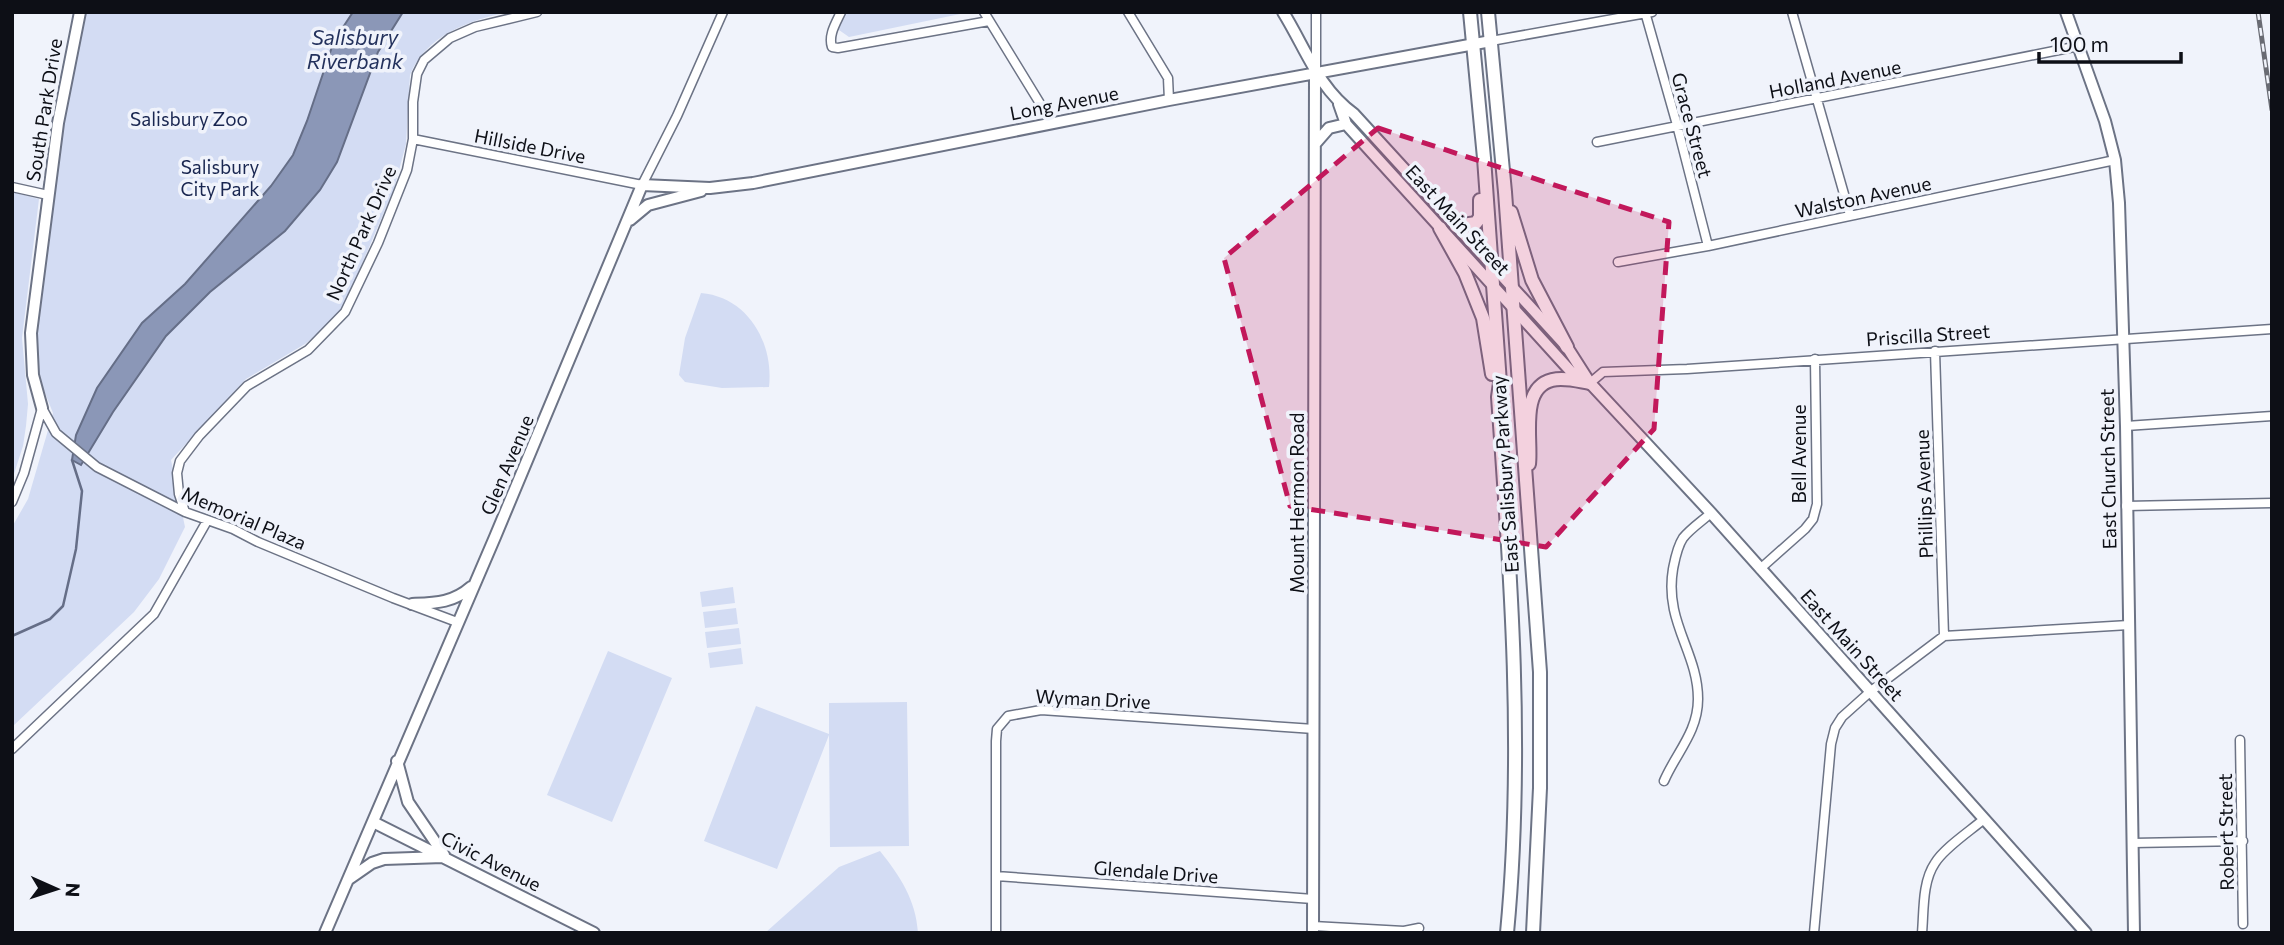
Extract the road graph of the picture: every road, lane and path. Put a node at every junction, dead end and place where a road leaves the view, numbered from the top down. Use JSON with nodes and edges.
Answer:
{"nodes":[{"id":1,"x":80,"y":12,"type":"edge"},
{"id":2,"x":537,"y":12,"type":"edge"},
{"id":3,"x":723,"y":12,"type":"edge"},
{"id":4,"x":841,"y":12,"type":"edge"},
{"id":5,"x":984,"y":12,"type":"edge"},
{"id":6,"x":1128,"y":12,"type":"edge"},
{"id":7,"x":1283,"y":12,"type":"edge"},
{"id":8,"x":1316,"y":12,"type":"edge"},
{"id":9,"x":1470,"y":12,"type":"edge"},
{"id":10,"x":1488,"y":12,"type":"edge"},
{"id":11,"x":1792,"y":12,"type":"edge"},
{"id":12,"x":2066,"y":12,"type":"edge"},
{"id":13,"x":1647,"y":13,"type":"edge"},
{"id":14,"x":989,"y":21,"type":"junction"},
{"id":15,"x":1491,"y":41,"type":"junction"},
{"id":16,"x":1473,"y":45,"type":"junction"},
{"id":17,"x":2079,"y":46,"type":"junction"},
{"id":18,"x":1315,"y":74,"type":"junction"},
{"id":19,"x":1816,"y":99,"type":"junction"},
{"id":20,"x":1169,"y":100,"type":"junction"},
{"id":21,"x":1339,"y":103,"type":"junction"},
{"id":22,"x":1052,"y":123,"type":"junction"},
{"id":23,"x":1346,"y":124,"type":"junction"},
{"id":24,"x":1677,"y":125,"type":"junction"},
{"id":25,"x":413,"y":139,"type":"junction"},
{"id":26,"x":1597,"y":142,"type":"dead end"},
{"id":27,"x":1315,"y":144,"type":"junction"},
{"id":28,"x":1484,"y":158,"type":"junction"},
{"id":29,"x":2115,"y":160,"type":"junction"},
{"id":30,"x":642,"y":185,"type":"junction"},
{"id":31,"x":12,"y":187,"type":"edge"},
{"id":32,"x":710,"y":188,"type":"junction"},
{"id":33,"x":1505,"y":192,"type":"junction"},
{"id":34,"x":48,"y":195,"type":"junction"},
{"id":35,"x":1850,"y":215,"type":"junction"},
{"id":36,"x":625,"y":226,"type":"junction"},
{"id":37,"x":1456,"y":226,"type":"junction"},
{"id":38,"x":1440,"y":228,"type":"junction"},
{"id":39,"x":1707,"y":246,"type":"junction"},
{"id":40,"x":1618,"y":262,"type":"dead end"},
{"id":41,"x":1492,"y":263,"type":"junction"},
{"id":42,"x":1493,"y":284,"type":"junction"},
{"id":43,"x":1510,"y":286,"type":"junction"},
{"id":44,"x":1512,"y":304,"type":"junction"},
{"id":45,"x":2272,"y":329,"type":"edge"},
{"id":46,"x":2122,"y":339,"type":"junction"},
{"id":47,"x":1567,"y":347,"type":"junction"},
{"id":48,"x":1935,"y":351,"type":"junction"},
{"id":49,"x":1815,"y":359,"type":"junction"},
{"id":50,"x":1590,"y":383,"type":"junction"},
{"id":51,"x":1498,"y":397,"type":"junction"},
{"id":52,"x":42,"y":408,"type":"junction"},
{"id":53,"x":2272,"y":416,"type":"edge"},
{"id":54,"x":2126,"y":426,"type":"junction"},
{"id":55,"x":1526,"y":499,"type":"junction"},
{"id":56,"x":12,"y":502,"type":"edge"},
{"id":57,"x":2272,"y":503,"type":"edge"},
{"id":58,"x":2126,"y":506,"type":"junction"},
{"id":59,"x":185,"y":512,"type":"junction"},
{"id":60,"x":1711,"y":513,"type":"junction"},
{"id":61,"x":207,"y":521,"type":"junction"},
{"id":62,"x":1760,"y":569,"type":"junction"},
{"id":63,"x":475,"y":582,"type":"junction"},
{"id":64,"x":412,"y":604,"type":"junction"},
{"id":65,"x":457,"y":622,"type":"junction"},
{"id":66,"x":2129,"y":625,"type":"junction"},
{"id":67,"x":1944,"y":636,"type":"junction"},
{"id":68,"x":1871,"y":691,"type":"junction"},
{"id":69,"x":1314,"y":729,"type":"junction"},
{"id":70,"x":2240,"y":740,"type":"dead end"},
{"id":71,"x":12,"y":749,"type":"edge"},
{"id":72,"x":397,"y":761,"type":"junction"},
{"id":73,"x":1664,"y":781,"type":"dead end"},
{"id":74,"x":1984,"y":819,"type":"junction"},
{"id":75,"x":373,"y":822,"type":"junction"},
{"id":76,"x":2243,"y":841,"type":"junction"},
{"id":77,"x":2133,"y":843,"type":"junction"},
{"id":78,"x":445,"y":857,"type":"junction"},
{"id":79,"x":996,"y":876,"type":"junction"},
{"id":80,"x":347,"y":880,"type":"junction"},
{"id":81,"x":1313,"y":899,"type":"junction"},
{"id":82,"x":2243,"y":924,"type":"dead end"},
{"id":83,"x":1419,"y":928,"type":"dead end"},
{"id":84,"x":1313,"y":930,"type":"edge"},
{"id":85,"x":325,"y":933,"type":"edge"},
{"id":86,"x":594,"y":933,"type":"edge"},
{"id":87,"x":996,"y":933,"type":"edge"},
{"id":88,"x":1507,"y":933,"type":"edge"},
{"id":89,"x":1533,"y":933,"type":"edge"},
{"id":90,"x":1814,"y":933,"type":"edge"},
{"id":91,"x":1922,"y":933,"type":"edge"},
{"id":92,"x":2086,"y":933,"type":"edge"},
{"id":93,"x":2134,"y":933,"type":"edge"}],
"edges":[{"from":1,"to":34,"type":"street","name":"South Park Drive"},
{"from":2,"to":25,"type":"street","name":"North Park Drive"},
{"from":3,"to":30,"type":"street","name":"Glen Avenue"},
{"from":4,"to":14,"type":"street"},
{"from":5,"to":14,"type":"street"},
{"from":6,"to":20,"type":"street"},
{"from":7,"to":18,"type":"street","name":"East Main Street"},
{"from":8,"to":18,"type":"street"},
{"from":9,"to":16,"type":"main road","name":"East Salisbury Parkway"},
{"from":10,"to":15,"type":"main road","name":"East Salisbury Parkway"},
{"from":11,"to":19,"type":"street"},
{"from":12,"to":17,"type":"street","name":"East Church Street"},
{"from":13,"to":15,"type":"street"},
{"from":13,"to":24,"type":"street","name":"Grace Street"},
{"from":14,"to":22,"type":"street"},
{"from":15,"to":16,"type":"street","name":"Long Avenue"},
{"from":15,"to":33,"type":"main road","name":"East Salisbury Parkway"},
{"from":16,"to":18,"type":"street","name":"Long Avenue"},
{"from":16,"to":28,"type":"main road","name":"East Salisbury Parkway"},
{"from":17,"to":19,"type":"street","name":"Holland Avenue"},
{"from":17,"to":29,"type":"street","name":"East Church Street"},
{"from":18,"to":20,"type":"street","name":"Long Avenue"},
{"from":18,"to":21,"type":"street","name":"East Main Street"},
{"from":18,"to":27,"type":"street","name":"Mount Hermon Road"},
{"from":19,"to":24,"type":"street","name":"Holland Avenue"},
{"from":19,"to":35,"type":"street"},
{"from":20,"to":22,"type":"street","name":"Long Avenue"},
{"from":21,"to":23,"type":"street","name":"East Main Street"},
{"from":21,"to":37,"type":"street","name":"East Main Street"},
{"from":22,"to":32,"type":"street","name":"Long Avenue"},
{"from":23,"to":27,"type":"street"},
{"from":23,"to":38,"type":"street","name":"East Main Street"},
{"from":24,"to":26,"type":"street","name":"Holland Avenue"},
{"from":24,"to":39,"type":"street","name":"Grace Street"},
{"from":25,"to":30,"type":"street","name":"Hillside Drive"},
{"from":25,"to":59,"type":"street","name":"North Park Drive"},
{"from":27,"to":69,"type":"street","name":"Mount Hermon Road"},
{"from":28,"to":37,"type":"main road"},
{"from":28,"to":41,"type":"main road","name":"East Salisbury Parkway"},
{"from":29,"to":35,"type":"street","name":"Walston Avenue"},
{"from":29,"to":46,"type":"street","name":"East Church Street"},
{"from":30,"to":32,"type":"street","name":"Long Avenue"},
{"from":30,"to":36,"type":"street","name":"Glen Avenue"},
{"from":31,"to":34,"type":"street"},
{"from":32,"to":36,"type":"street"},
{"from":33,"to":43,"type":"main road","name":"East Salisbury Parkway"},
{"from":33,"to":47,"type":"main road"},
{"from":34,"to":52,"type":"street","name":"South Park Drive"},
{"from":35,"to":39,"type":"street","name":"Walston Avenue"},
{"from":36,"to":63,"type":"street","name":"Glen Avenue"},
{"from":37,"to":41,"type":"street","name":"East Main Street"},
{"from":38,"to":42,"type":"street","name":"East Main Street"},
{"from":38,"to":51,"type":"main road"},
{"from":39,"to":40,"type":"street","name":"Walston Avenue"},
{"from":41,"to":42,"type":"main road","name":"East Salisbury Parkway"},
{"from":41,"to":43,"type":"street","name":"East Main Street"},
{"from":42,"to":44,"type":"street","name":"East Main Street"},
{"from":42,"to":51,"type":"main road","name":"East Salisbury Parkway"},
{"from":43,"to":44,"type":"main road","name":"East Salisbury Parkway"},
{"from":43,"to":47,"type":"street","name":"East Main Street"},
{"from":44,"to":50,"type":"street","name":"East Main Street"},
{"from":44,"to":55,"type":"main road","name":"East Salisbury Parkway"},
{"from":45,"to":46,"type":"street","name":"Priscilla Street"},
{"from":46,"to":48,"type":"street","name":"Priscilla Street"},
{"from":46,"to":54,"type":"street","name":"East Church Street"},
{"from":47,"to":50,"type":"street","name":"East Main Street"},
{"from":48,"to":49,"type":"street","name":"Priscilla Street"},
{"from":48,"to":67,"type":"street","name":"Phillips Avenue"},
{"from":49,"to":50,"type":"street","name":"Priscilla Street"},
{"from":49,"to":62,"type":"street","name":"Bell Avenue"},
{"from":50,"to":55,"type":"main road"},
{"from":50,"to":60,"type":"street","name":"East Main Street"},
{"from":51,"to":88,"type":"main road","name":"East Salisbury Parkway"},
{"from":52,"to":56,"type":"street"},
{"from":52,"to":59,"type":"street","name":"Memorial Plaza"},
{"from":53,"to":54,"type":"street"},
{"from":54,"to":58,"type":"street","name":"East Church Street"},
{"from":55,"to":89,"type":"main road","name":"East Salisbury Parkway"},
{"from":57,"to":58,"type":"street"},
{"from":58,"to":66,"type":"street","name":"East Church Street"},
{"from":59,"to":61,"type":"street","name":"Memorial Plaza"},
{"from":60,"to":62,"type":"street","name":"East Main Street"},
{"from":60,"to":73,"type":"street"},
{"from":61,"to":64,"type":"street","name":"Memorial Plaza"},
{"from":61,"to":71,"type":"street"},
{"from":62,"to":68,"type":"street","name":"East Main Street"},
{"from":63,"to":64,"type":"street"},
{"from":63,"to":65,"type":"street","name":"Glen Avenue"},
{"from":64,"to":65,"type":"street","name":"Memorial Plaza"},
{"from":65,"to":72,"type":"street","name":"Glen Avenue"},
{"from":66,"to":67,"type":"street"},
{"from":66,"to":77,"type":"street","name":"East Church Street"},
{"from":67,"to":68,"type":"street"},
{"from":68,"to":74,"type":"street","name":"East Main Street"},
{"from":68,"to":90,"type":"street"},
{"from":69,"to":79,"type":"street","name":"Wyman Drive"},
{"from":69,"to":81,"type":"street","name":"Mount Hermon Road"},
{"from":70,"to":76,"type":"street","name":"Robert Street"},
{"from":72,"to":75,"type":"street","name":"Glen Avenue"},
{"from":72,"to":78,"type":"street"},
{"from":74,"to":91,"type":"street"},
{"from":74,"to":92,"type":"street","name":"East Main Street"},
{"from":75,"to":78,"type":"street","name":"Civic Avenue"},
{"from":75,"to":80,"type":"street","name":"Glen Avenue"},
{"from":76,"to":77,"type":"street"},
{"from":76,"to":82,"type":"street","name":"Robert Street"},
{"from":77,"to":93,"type":"street","name":"East Church Street"},
{"from":78,"to":80,"type":"street"},
{"from":78,"to":86,"type":"street","name":"Civic Avenue"},
{"from":79,"to":81,"type":"street","name":"Glendale Drive"},
{"from":79,"to":87,"type":"street","name":"Wyman Drive"},
{"from":80,"to":85,"type":"street","name":"Glen Avenue"},
{"from":81,"to":84,"type":"street","name":"Mount Hermon Road"},
{"from":83,"to":84,"type":"street"}]}
